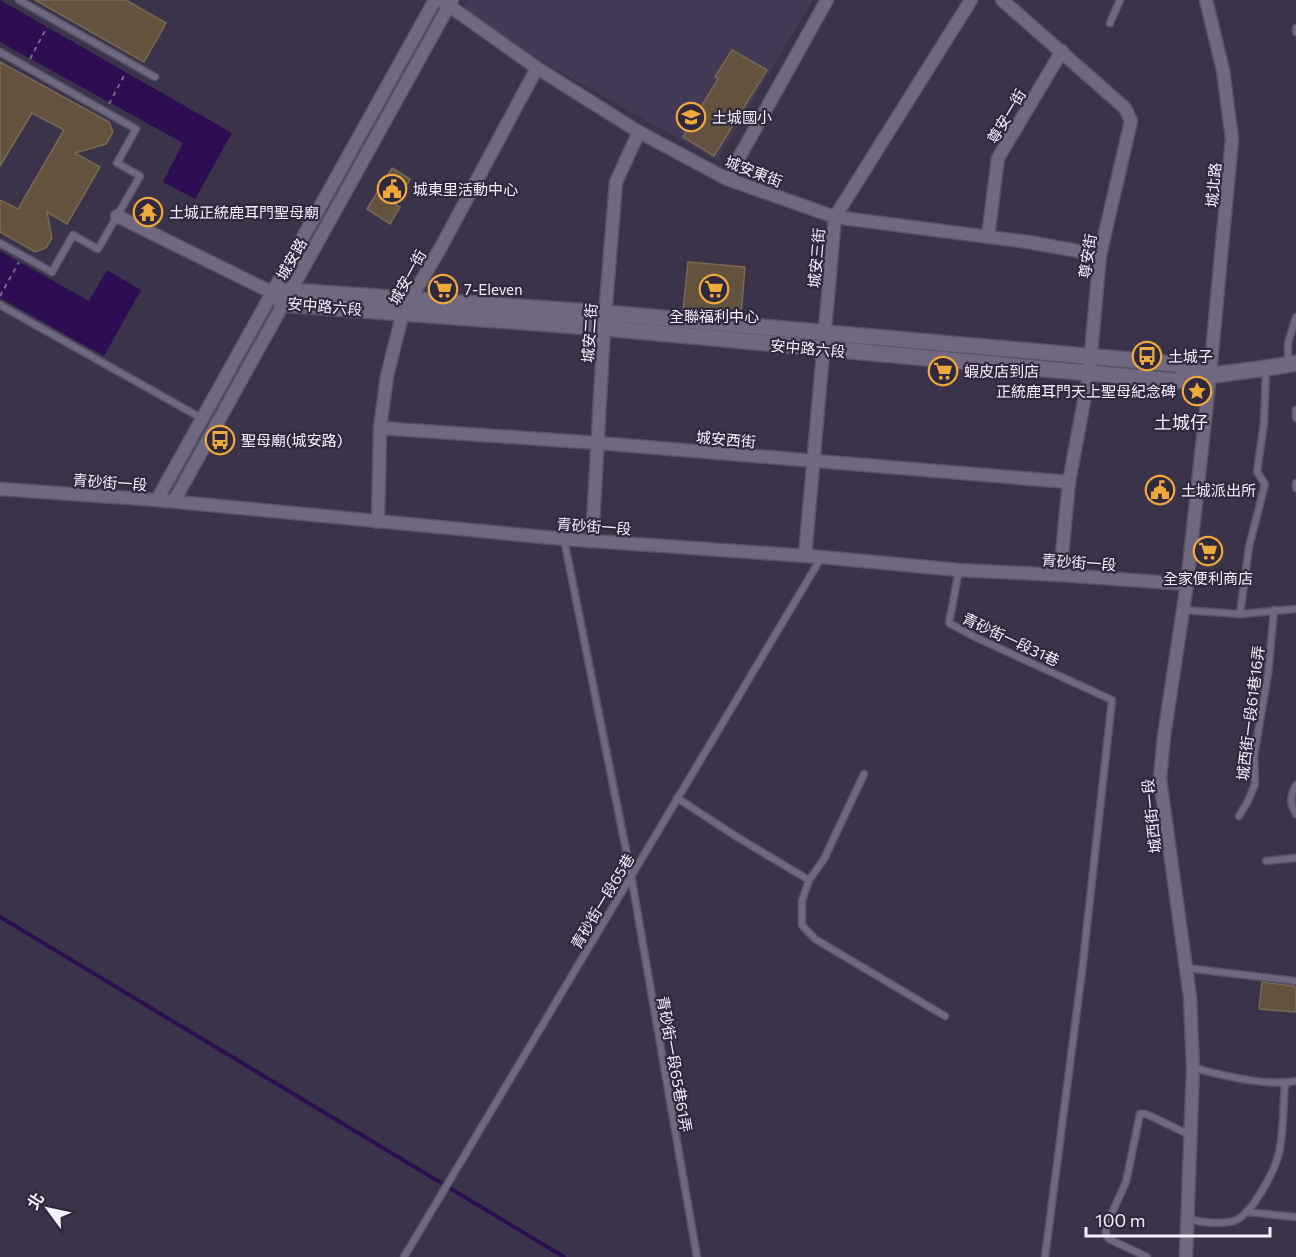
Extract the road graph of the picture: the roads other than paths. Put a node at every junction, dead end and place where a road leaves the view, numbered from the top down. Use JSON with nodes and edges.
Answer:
{"nodes":[{"id":1,"x":19,"y":0,"type":"edge"},
{"id":2,"x":435,"y":0,"type":"edge"},
{"id":3,"x":827,"y":0,"type":"edge"},
{"id":4,"x":971,"y":0,"type":"edge"},
{"id":5,"x":1002,"y":0,"type":"edge"},
{"id":6,"x":1120,"y":0,"type":"edge"},
{"id":7,"x":1206,"y":0,"type":"edge"},
{"id":8,"x":447,"y":2,"type":"edge"},
{"id":9,"x":1110,"y":23,"type":"dead end"},
{"id":10,"x":1062,"y":51,"type":"junction"},
{"id":11,"x":0,"y":52,"type":"edge"},
{"id":12,"x":537,"y":68,"type":"junction"},
{"id":13,"x":155,"y":77,"type":"dead end"},
{"id":14,"x":639,"y":132,"type":"junction"},
{"id":15,"x":728,"y":178,"type":"junction"},
{"id":16,"x":117,"y":216,"type":"junction"},
{"id":17,"x":835,"y":217,"type":"junction"},
{"id":18,"x":988,"y":237,"type":"junction"},
{"id":19,"x":0,"y":243,"type":"edge"},
{"id":20,"x":1100,"y":255,"type":"junction"},
{"id":21,"x":282,"y":296,"type":"junction"},
{"id":22,"x":0,"y":305,"type":"edge"},
{"id":23,"x":407,"y":305,"type":"junction"},
{"id":24,"x":1296,"y":317,"type":"edge"},
{"id":25,"x":605,"y":321,"type":"junction"},
{"id":26,"x":824,"y":332,"type":"junction"},
{"id":27,"x":823,"y":349,"type":"junction"},
{"id":28,"x":1090,"y":358,"type":"junction"},
{"id":29,"x":1292,"y":364,"type":"edge"},
{"id":30,"x":1266,"y":369,"type":"junction"},
{"id":31,"x":1089,"y":374,"type":"junction"},
{"id":32,"x":1210,"y":374,"type":"junction"},
{"id":33,"x":1296,"y":410,"type":"edge"},
{"id":34,"x":203,"y":418,"type":"junction"},
{"id":35,"x":1296,"y":418,"type":"edge"},
{"id":36,"x":380,"y":428,"type":"junction"},
{"id":37,"x":598,"y":443,"type":"junction"},
{"id":38,"x":813,"y":461,"type":"junction"},
{"id":39,"x":1069,"y":482,"type":"junction"},
{"id":40,"x":1296,"y":483,"type":"edge"},
{"id":41,"x":1296,"y":488,"type":"edge"},
{"id":42,"x":0,"y":489,"type":"edge"},
{"id":43,"x":157,"y":500,"type":"junction"},
{"id":44,"x":174,"y":501,"type":"junction"},
{"id":45,"x":378,"y":522,"type":"junction"},
{"id":46,"x":564,"y":539,"type":"junction"},
{"id":47,"x":592,"y":541,"type":"junction"},
{"id":48,"x":805,"y":556,"type":"junction"},
{"id":49,"x":821,"y":557,"type":"junction"},
{"id":50,"x":959,"y":570,"type":"junction"},
{"id":51,"x":1060,"y":575,"type":"junction"},
{"id":52,"x":1187,"y":585,"type":"junction"},
{"id":53,"x":1296,"y":609,"type":"edge"},
{"id":54,"x":1182,"y":610,"type":"junction"},
{"id":55,"x":1274,"y":610,"type":"junction"},
{"id":56,"x":1240,"y":614,"type":"junction"},
{"id":57,"x":864,"y":774,"type":"dead end"},
{"id":58,"x":1296,"y":785,"type":"edge"},
{"id":59,"x":677,"y":798,"type":"junction"},
{"id":60,"x":1296,"y":814,"type":"edge"},
{"id":61,"x":1239,"y":816,"type":"dead end"},
{"id":62,"x":1296,"y":858,"type":"edge"},
{"id":63,"x":1266,"y":861,"type":"dead end"},
{"id":64,"x":631,"y":875,"type":"junction"},
{"id":65,"x":809,"y":880,"type":"junction"},
{"id":66,"x":1185,"y":968,"type":"junction"},
{"id":67,"x":1296,"y":981,"type":"edge"},
{"id":68,"x":945,"y":1016,"type":"dead end"},
{"id":69,"x":1193,"y":1068,"type":"junction"},
{"id":70,"x":1296,"y":1081,"type":"edge"},
{"id":71,"x":1285,"y":1083,"type":"junction"},
{"id":72,"x":1190,"y":1135,"type":"junction"},
{"id":73,"x":1246,"y":1212,"type":"junction"},
{"id":74,"x":1296,"y":1217,"type":"edge"},
{"id":75,"x":1188,"y":1218,"type":"junction"},
{"id":76,"x":404,"y":1257,"type":"edge"},
{"id":77,"x":697,"y":1257,"type":"edge"},
{"id":78,"x":1045,"y":1257,"type":"edge"},
{"id":79,"x":1147,"y":1257,"type":"edge"},
{"id":80,"x":1186,"y":1257,"type":"edge"}],
"edges":[{"from":1,"to":13,"type":"lane"},
{"from":2,"to":21,"type":"street","name":"城安路"},
{"from":3,"to":15,"type":"street"},
{"from":4,"to":17,"type":"street","name":"城安三街"},
{"from":5,"to":10,"type":"street","name":"尊安街"},
{"from":6,"to":9,"type":"lane"},
{"from":7,"to":32,"type":"street","name":"城北路"},
{"from":8,"to":12,"type":"street","name":"城安東街"},
{"from":8,"to":21,"type":"street","name":"城安路"},
{"from":10,"to":18,"type":"street","name":"尊安一街"},
{"from":10,"to":20,"type":"street","name":"尊安街"},
{"from":11,"to":16,"type":"lane"},
{"from":12,"to":14,"type":"street","name":"城安東街"},
{"from":12,"to":23,"type":"street","name":"城安一街"},
{"from":14,"to":15,"type":"street","name":"城安東街"},
{"from":14,"to":25,"type":"street","name":"城安二街"},
{"from":15,"to":17,"type":"street","name":"城安東街"},
{"from":16,"to":19,"type":"lane"},
{"from":16,"to":21,"type":"street"},
{"from":17,"to":18,"type":"street","name":"城安東街"},
{"from":17,"to":26,"type":"street","name":"城安三街"},
{"from":18,"to":20,"type":"street","name":"城安東街"},
{"from":20,"to":28,"type":"street","name":"尊安街"},
{"from":21,"to":23,"type":"street","name":"安中路六段"},
{"from":21,"to":34,"type":"street","name":"城安路"},
{"from":21,"to":44,"type":"street","name":"城安路"},
{"from":22,"to":34,"type":"lane"},
{"from":23,"to":25,"type":"street","name":"安中路六段"},
{"from":23,"to":36,"type":"street","name":"城安一街"},
{"from":24,"to":29,"type":"lane"},
{"from":25,"to":26,"type":"street","name":"安中路六段"},
{"from":25,"to":27,"type":"street","name":"安中路六段"},
{"from":25,"to":37,"type":"street","name":"城安二街"},
{"from":26,"to":27,"type":"street","name":"城安三街"},
{"from":26,"to":28,"type":"street","name":"安中路六段"},
{"from":27,"to":31,"type":"street","name":"安中路六段"},
{"from":27,"to":38,"type":"street","name":"城安三街"},
{"from":28,"to":31,"type":"street","name":"尊安街"},
{"from":28,"to":32,"type":"street","name":"安中路六段"},
{"from":29,"to":30,"type":"street","name":"安中路六段"},
{"from":30,"to":32,"type":"street","name":"安中路六段"},
{"from":30,"to":56,"type":"lane"},
{"from":31,"to":32,"type":"street","name":"安中路六段"},
{"from":31,"to":39,"type":"street","name":"尊安街"},
{"from":32,"to":52,"type":"street","name":"城西街一段"},
{"from":33,"to":35,"type":"lane"},
{"from":34,"to":43,"type":"street","name":"城安路"},
{"from":36,"to":37,"type":"street","name":"城安西街"},
{"from":36,"to":45,"type":"street","name":"城安一街"},
{"from":37,"to":38,"type":"street","name":"城安西街"},
{"from":37,"to":47,"type":"street","name":"城安二街"},
{"from":38,"to":39,"type":"street","name":"城安西街"},
{"from":38,"to":48,"type":"street","name":"城安三街"},
{"from":39,"to":51,"type":"street","name":"尊安街"},
{"from":40,"to":41,"type":"lane"},
{"from":42,"to":43,"type":"street","name":"青砂街一段"},
{"from":43,"to":44,"type":"street","name":"青砂街一段"},
{"from":44,"to":45,"type":"street","name":"青砂街一段"},
{"from":45,"to":46,"type":"street","name":"青砂街一段"},
{"from":46,"to":47,"type":"street","name":"青砂街一段"},
{"from":46,"to":64,"type":"lane","name":"青砂街一段65巷61弄"},
{"from":47,"to":48,"type":"street","name":"青砂街一段"},
{"from":48,"to":49,"type":"street","name":"青砂街一段"},
{"from":49,"to":50,"type":"street","name":"青砂街一段"},
{"from":49,"to":59,"type":"lane","name":"青砂街一段65巷"},
{"from":50,"to":51,"type":"street","name":"青砂街一段"},
{"from":50,"to":78,"type":"lane","name":"青砂街一段31巷"},
{"from":51,"to":52,"type":"street","name":"青砂街一段"},
{"from":52,"to":54,"type":"street","name":"城西街一段"},
{"from":53,"to":55,"type":"lane"},
{"from":54,"to":56,"type":"lane"},
{"from":54,"to":66,"type":"street","name":"城西街一段"},
{"from":55,"to":56,"type":"lane"},
{"from":55,"to":61,"type":"lane","name":"城西街一段61巷16弄"},
{"from":57,"to":65,"type":"lane"},
{"from":58,"to":60,"type":"lane"},
{"from":59,"to":64,"type":"lane","name":"青砂街一段65巷"},
{"from":59,"to":65,"type":"lane"},
{"from":62,"to":63,"type":"lane"},
{"from":64,"to":76,"type":"lane","name":"青砂街一段65巷"},
{"from":64,"to":77,"type":"lane","name":"青砂街一段65巷61弄"},
{"from":65,"to":68,"type":"lane"},
{"from":66,"to":67,"type":"lane"},
{"from":66,"to":69,"type":"street","name":"城西街一段"},
{"from":69,"to":71,"type":"lane"},
{"from":69,"to":72,"type":"street","name":"城西街一段"},
{"from":70,"to":71,"type":"lane"},
{"from":71,"to":73,"type":"lane"},
{"from":72,"to":75,"type":"street","name":"城西街一段"},
{"from":72,"to":79,"type":"lane"},
{"from":73,"to":74,"type":"lane"},
{"from":73,"to":75,"type":"lane"},
{"from":75,"to":80,"type":"street","name":"城西街一段"}]}
